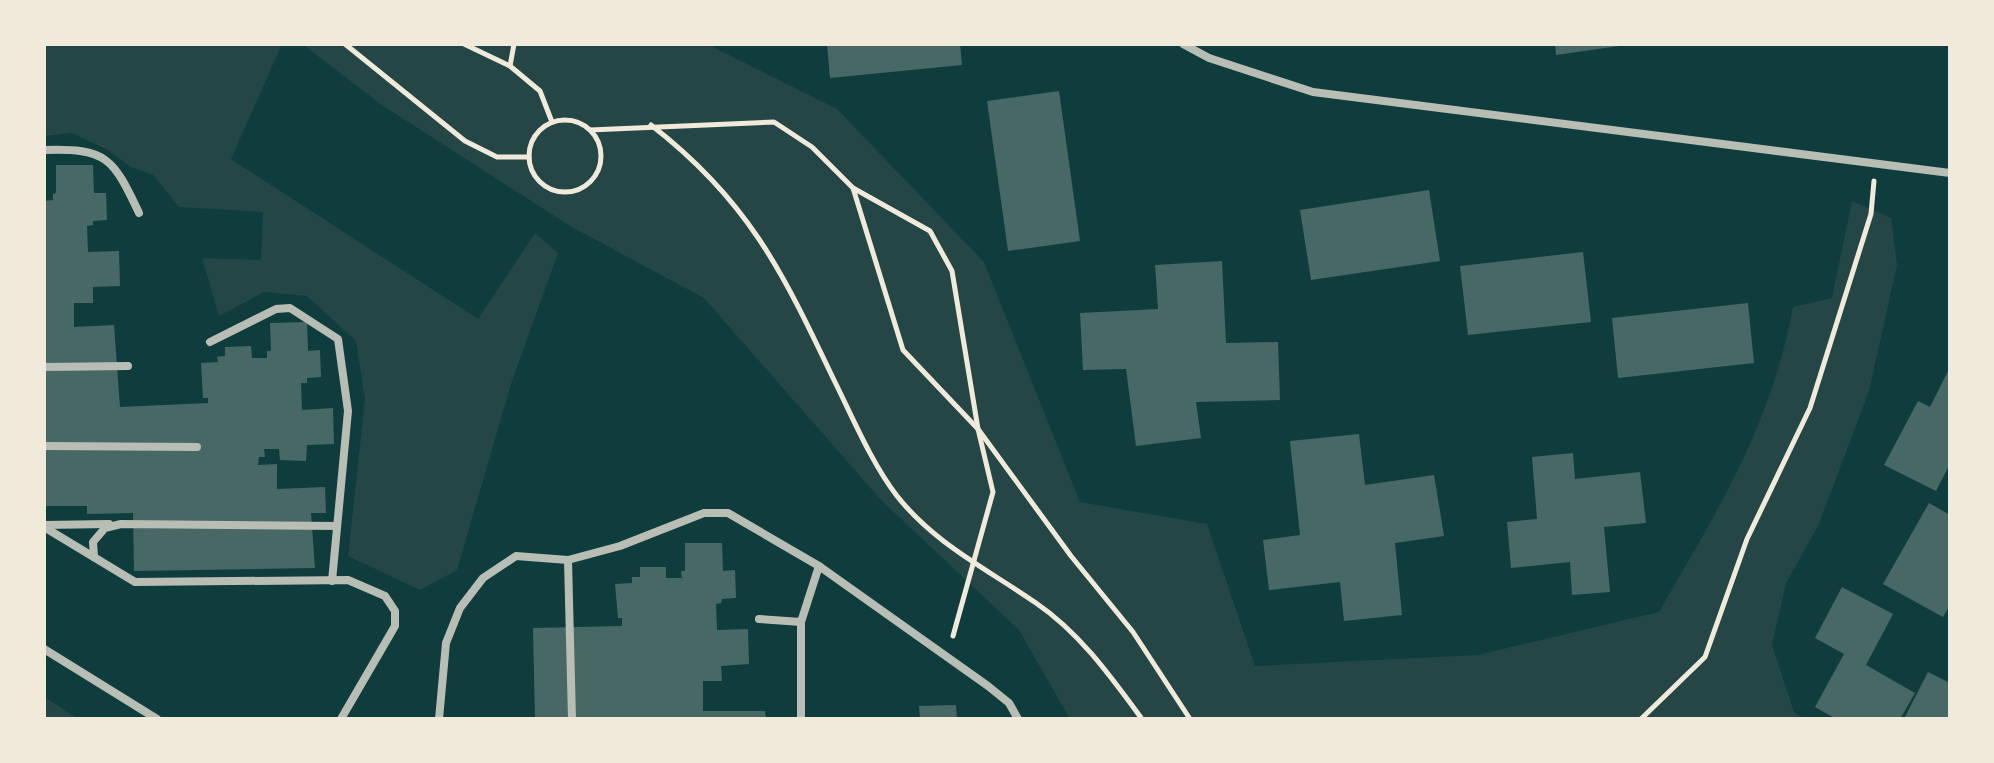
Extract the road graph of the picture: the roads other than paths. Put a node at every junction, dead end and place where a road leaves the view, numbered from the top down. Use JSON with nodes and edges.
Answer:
{"nodes":[{"id":1,"x":1183,"y":44,"type":"edge"},
{"id":2,"x":44,"y":150,"type":"edge"},
{"id":3,"x":1950,"y":173,"type":"edge"},
{"id":4,"x":139,"y":213,"type":"dead end"},
{"id":5,"x":210,"y":342,"type":"dead end"},
{"id":6,"x":128,"y":366,"type":"dead end"},
{"id":7,"x":44,"y":367,"type":"edge"},
{"id":8,"x":44,"y":446,"type":"edge"},
{"id":9,"x":197,"y":447,"type":"dead end"},
{"id":10,"x":121,"y":524,"type":"junction"},
{"id":11,"x":44,"y":526,"type":"edge"},
{"id":12,"x":337,"y":526,"type":"junction"},
{"id":13,"x":94,"y":557,"type":"junction"},
{"id":14,"x":568,"y":560,"type":"junction"},
{"id":15,"x":819,"y":566,"type":"junction"},
{"id":16,"x":332,"y":581,"type":"junction"},
{"id":17,"x":759,"y":619,"type":"dead end"},
{"id":18,"x":801,"y":622,"type":"junction"},
{"id":19,"x":44,"y":649,"type":"edge"},
{"id":20,"x":157,"y":719,"type":"edge"},
{"id":21,"x":341,"y":719,"type":"edge"},
{"id":22,"x":439,"y":719,"type":"edge"},
{"id":23,"x":572,"y":719,"type":"edge"},
{"id":24,"x":801,"y":719,"type":"edge"},
{"id":25,"x":1018,"y":719,"type":"edge"}],
"edges":[{"from":1,"to":3,"type":"street"},
{"from":2,"to":4,"type":"street"},
{"from":5,"to":12,"type":"street"},
{"from":6,"to":7,"type":"street"},
{"from":8,"to":9,"type":"street"},
{"from":10,"to":11,"type":"street"},
{"from":10,"to":12,"type":"street"},
{"from":10,"to":13,"type":"street"},
{"from":11,"to":13,"type":"street"},
{"from":12,"to":16,"type":"street"},
{"from":13,"to":16,"type":"street"},
{"from":14,"to":15,"type":"street"},
{"from":14,"to":22,"type":"street"},
{"from":14,"to":23,"type":"street"},
{"from":15,"to":18,"type":"street"},
{"from":15,"to":25,"type":"street"},
{"from":16,"to":21,"type":"street"},
{"from":17,"to":18,"type":"street"},
{"from":18,"to":24,"type":"street"},
{"from":19,"to":20,"type":"street"}]}
